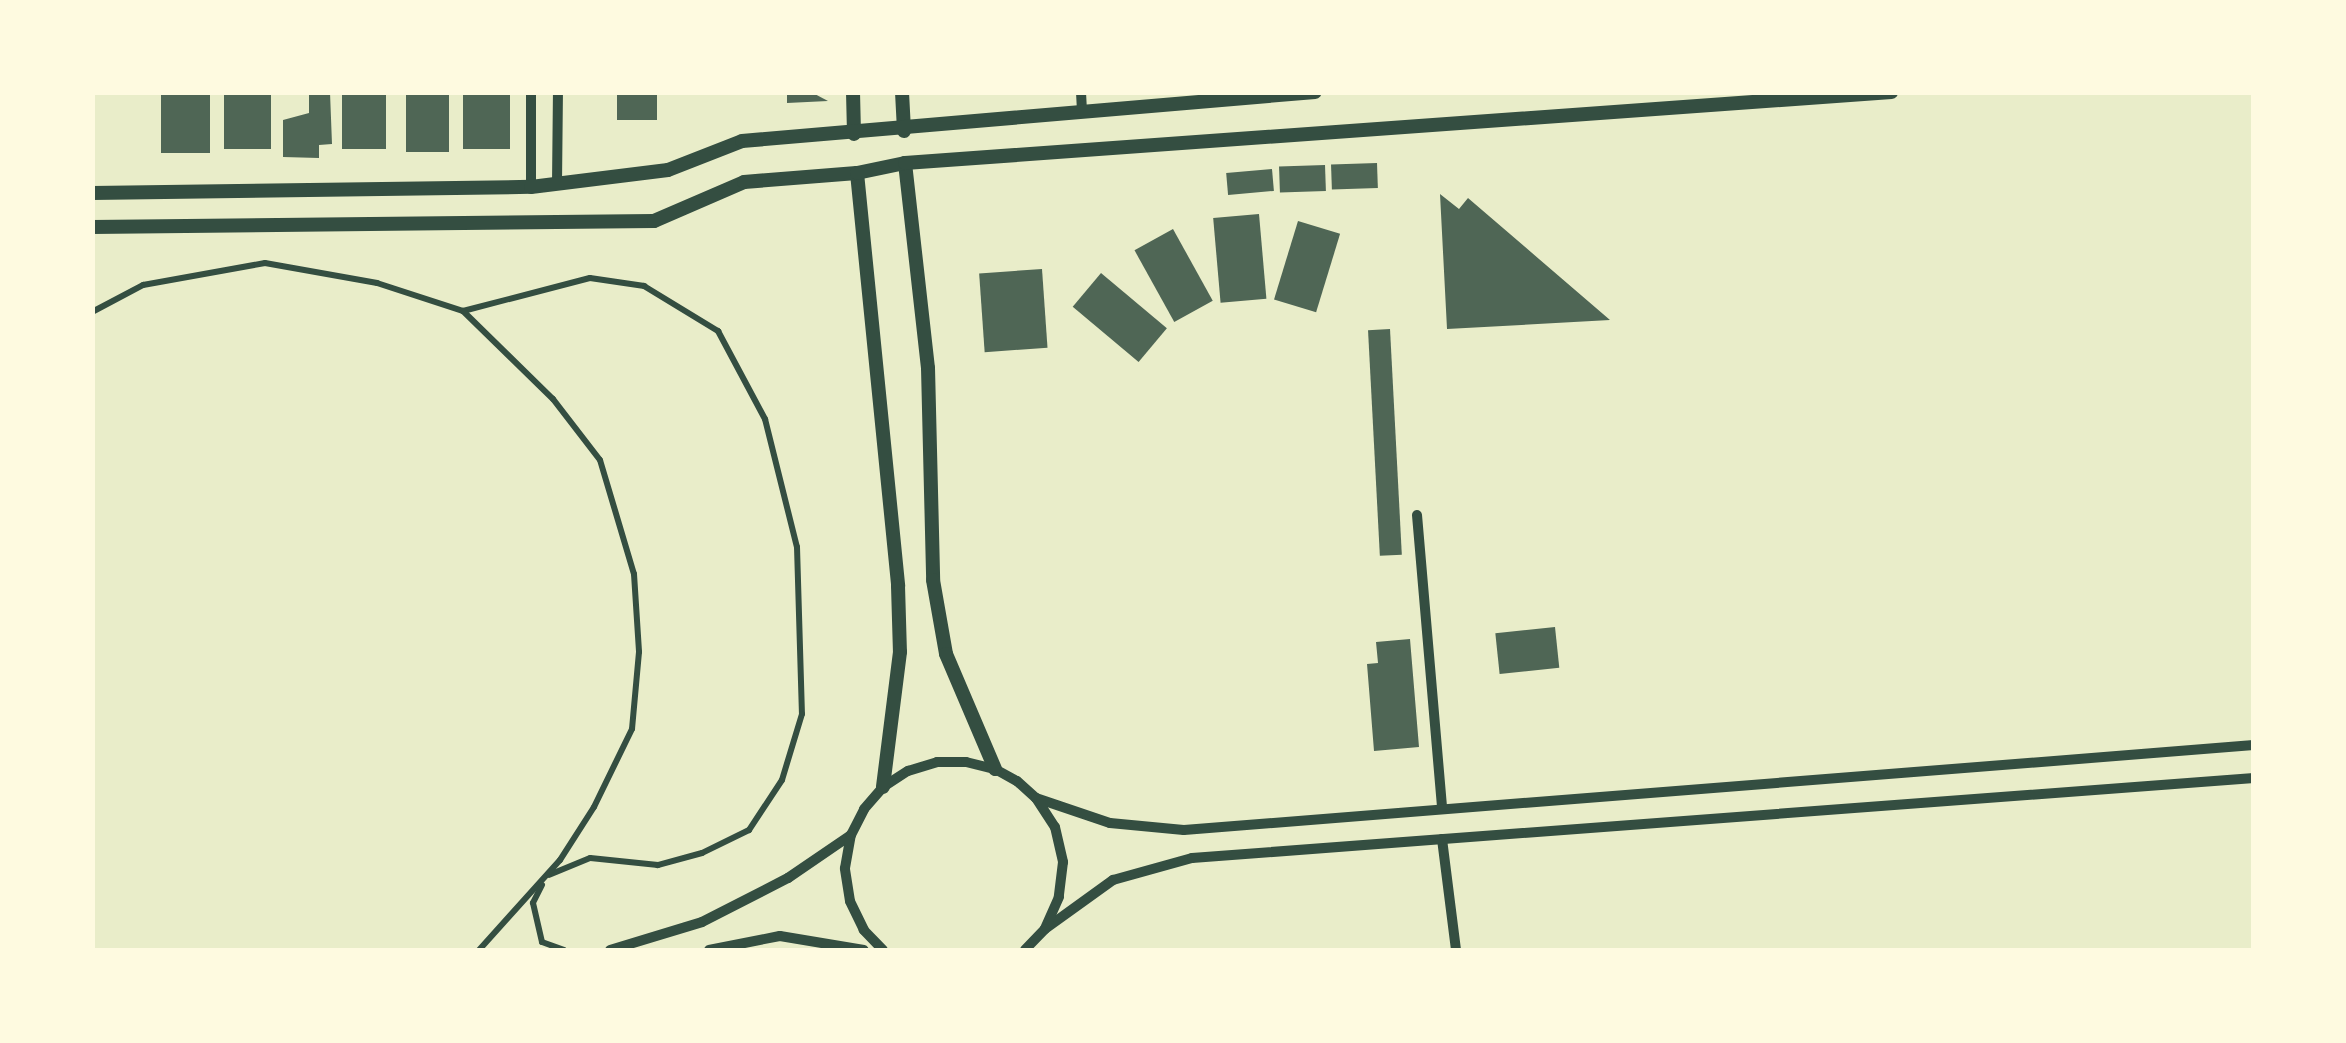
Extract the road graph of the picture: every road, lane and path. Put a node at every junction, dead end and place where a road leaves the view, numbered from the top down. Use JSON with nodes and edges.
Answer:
{"nodes":[{"id":1,"x":530,"y":92,"type":"edge"},
{"id":2,"x":558,"y":92,"type":"edge"},
{"id":3,"x":853,"y":92,"type":"edge"},
{"id":4,"x":902,"y":92,"type":"edge"},
{"id":5,"x":1081,"y":92,"type":"edge"},
{"id":6,"x":1314,"y":92,"type":"edge"},
{"id":7,"x":1891,"y":92,"type":"edge"},
{"id":8,"x":1272,"y":94,"type":"edge"},
{"id":9,"x":1082,"y":111,"type":"junction"},
{"id":10,"x":904,"y":130,"type":"junction"},
{"id":11,"x":854,"y":134,"type":"junction"},
{"id":12,"x":904,"y":163,"type":"junction"},
{"id":13,"x":857,"y":173,"type":"junction"},
{"id":14,"x":557,"y":184,"type":"junction"},
{"id":15,"x":531,"y":187,"type":"junction"},
{"id":16,"x":92,"y":194,"type":"edge"},
{"id":17,"x":92,"y":226,"type":"edge"},
{"id":18,"x":463,"y":311,"type":"junction"},
{"id":19,"x":92,"y":312,"type":"edge"},
{"id":20,"x":1417,"y":515,"type":"dead end"},
{"id":21,"x":2254,"y":745,"type":"edge"},
{"id":22,"x":995,"y":769,"type":"junction"},
{"id":23,"x":2254,"y":778,"type":"edge"},
{"id":24,"x":884,"y":787,"type":"junction"},
{"id":25,"x":1036,"y":798,"type":"junction"},
{"id":26,"x":1442,"y":809,"type":"junction"},
{"id":27,"x":850,"y":835,"type":"junction"},
{"id":28,"x":1442,"y":839,"type":"junction"},
{"id":29,"x":546,"y":876,"type":"junction"},
{"id":30,"x":1045,"y":930,"type":"junction"},
{"id":31,"x":479,"y":950,"type":"edge"},
{"id":32,"x":564,"y":950,"type":"edge"},
{"id":33,"x":610,"y":950,"type":"edge"},
{"id":34,"x":709,"y":950,"type":"edge"},
{"id":35,"x":864,"y":950,"type":"edge"},
{"id":36,"x":883,"y":950,"type":"edge"},
{"id":37,"x":1025,"y":950,"type":"edge"},
{"id":38,"x":1456,"y":950,"type":"edge"}],
"edges":[{"from":1,"to":15,"type":"street"},
{"from":2,"to":14,"type":"street"},
{"from":3,"to":11,"type":"street"},
{"from":4,"to":10,"type":"street"},
{"from":5,"to":9,"type":"street"},
{"from":6,"to":8,"type":"street"},
{"from":7,"to":12,"type":"street"},
{"from":8,"to":9,"type":"street"},
{"from":9,"to":10,"type":"street"},
{"from":10,"to":11,"type":"street"},
{"from":11,"to":14,"type":"street"},
{"from":12,"to":13,"type":"street"},
{"from":12,"to":22,"type":"street"},
{"from":13,"to":17,"type":"street"},
{"from":13,"to":24,"type":"street"},
{"from":14,"to":15,"type":"street"},
{"from":15,"to":16,"type":"street"},
{"from":18,"to":19,"type":"lane"},
{"from":18,"to":29,"type":"lane"},
{"from":18,"to":29,"type":"lane"},
{"from":20,"to":26,"type":"street"},
{"from":21,"to":26,"type":"street"},
{"from":22,"to":24,"type":"street"},
{"from":22,"to":25,"type":"street"},
{"from":23,"to":28,"type":"street"},
{"from":24,"to":27,"type":"street"},
{"from":25,"to":26,"type":"street"},
{"from":25,"to":30,"type":"street"},
{"from":27,"to":33,"type":"street"},
{"from":27,"to":36,"type":"street"},
{"from":28,"to":30,"type":"street"},
{"from":28,"to":38,"type":"street"},
{"from":29,"to":31,"type":"lane"},
{"from":29,"to":32,"type":"lane"},
{"from":30,"to":37,"type":"street"},
{"from":34,"to":35,"type":"street"}]}
